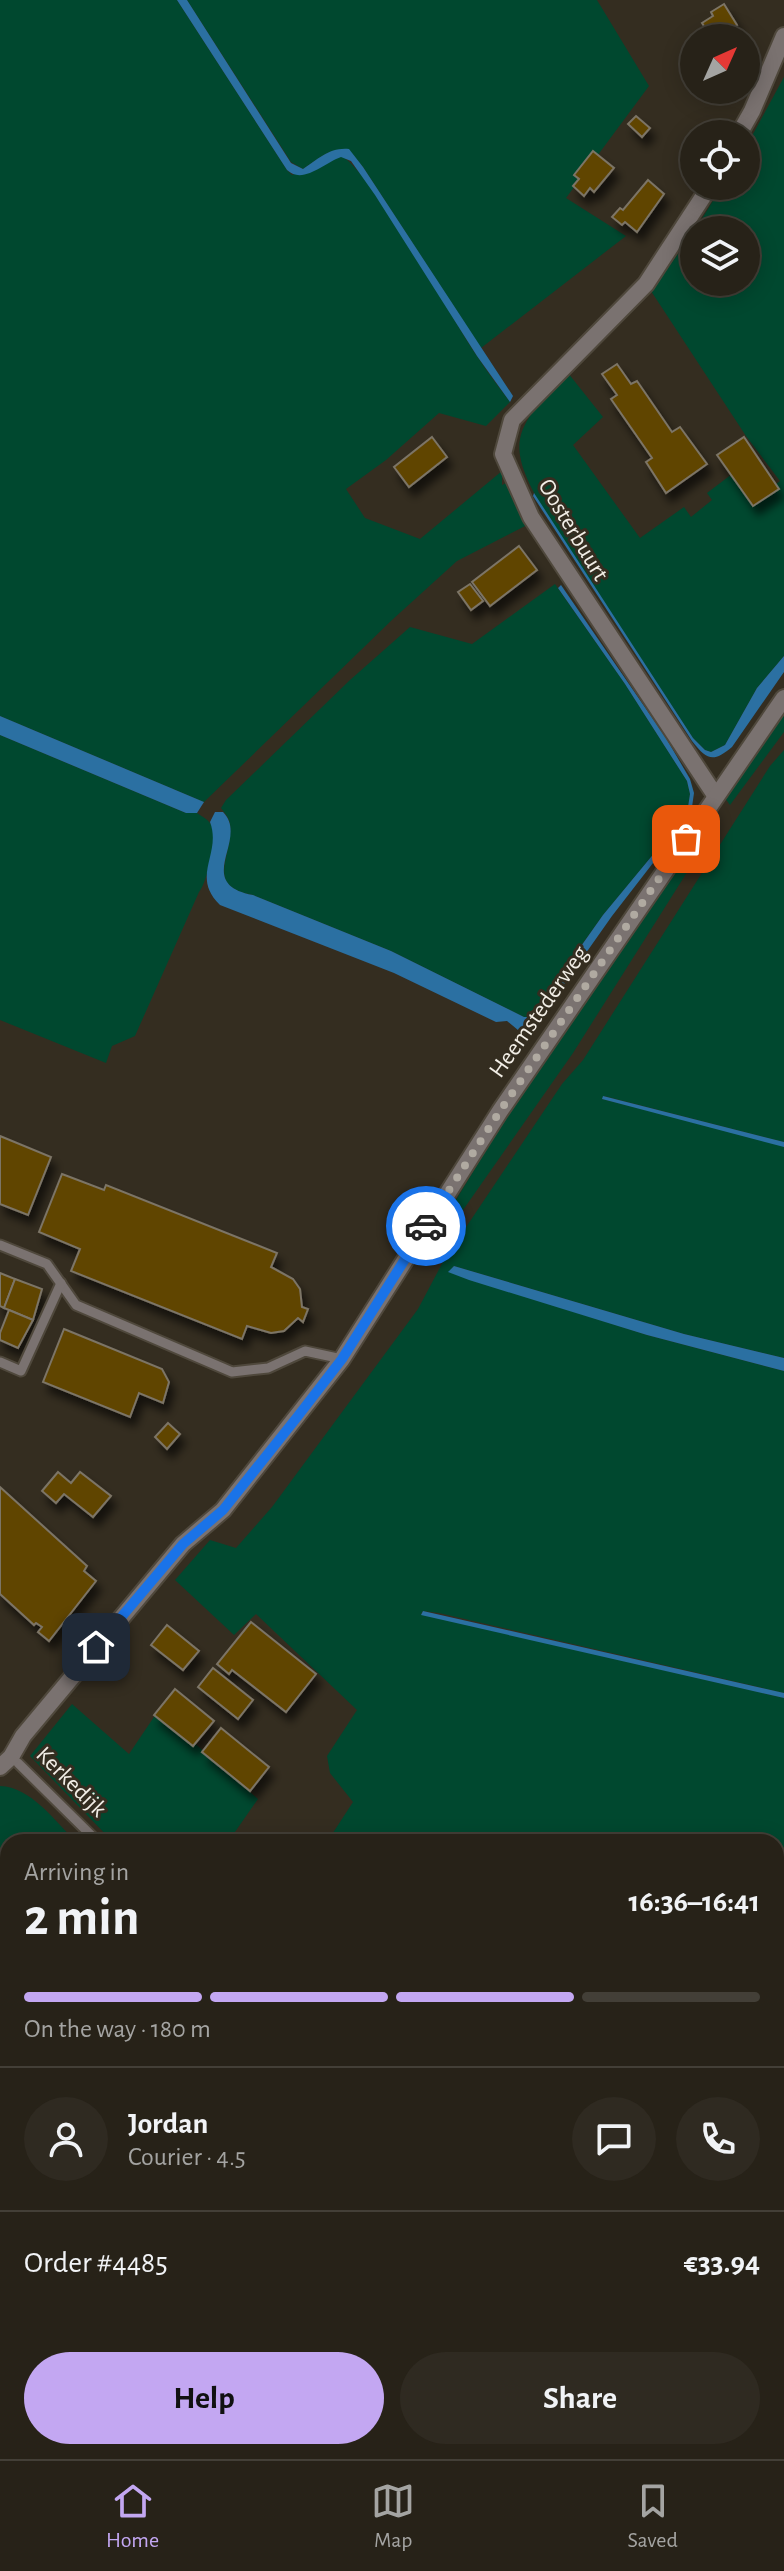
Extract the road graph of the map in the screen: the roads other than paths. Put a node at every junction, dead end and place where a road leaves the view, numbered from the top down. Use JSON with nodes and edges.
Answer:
{"nodes":[{"id":1,"x":784,"y":36,"type":"edge"},
{"id":2,"x":747,"y":120,"type":"edge"},
{"id":3,"x":701,"y":200,"type":"edge"},
{"id":4,"x":784,"y":698,"type":"edge"},
{"id":5,"x":715,"y":795,"type":"junction"},
{"id":6,"x":0,"y":1245,"type":"edge"},
{"id":7,"x":61,"y":1283,"type":"junction"},
{"id":8,"x":342,"y":1359,"type":"junction"},
{"id":9,"x":0,"y":1362,"type":"edge"},
{"id":10,"x":10,"y":1762,"type":"edge"},
{"id":11,"x":89,"y":1834,"type":"edge"}],
"edges":[{"from":1,"to":2,"type":"street"},
{"from":3,"to":5,"type":"street","name":"Oosterbuurt"},
{"from":4,"to":5,"type":"street","name":"Heemstederweg"},
{"from":5,"to":8,"type":"street","name":"Heemstederweg"},
{"from":6,"to":7,"type":"lane"},
{"from":7,"to":8,"type":"lane"},
{"from":7,"to":9,"type":"lane"},
{"from":8,"to":10,"type":"street","name":"Heemstederweg"},
{"from":10,"to":11,"type":"lane","name":"Kerkedijk"}]}
